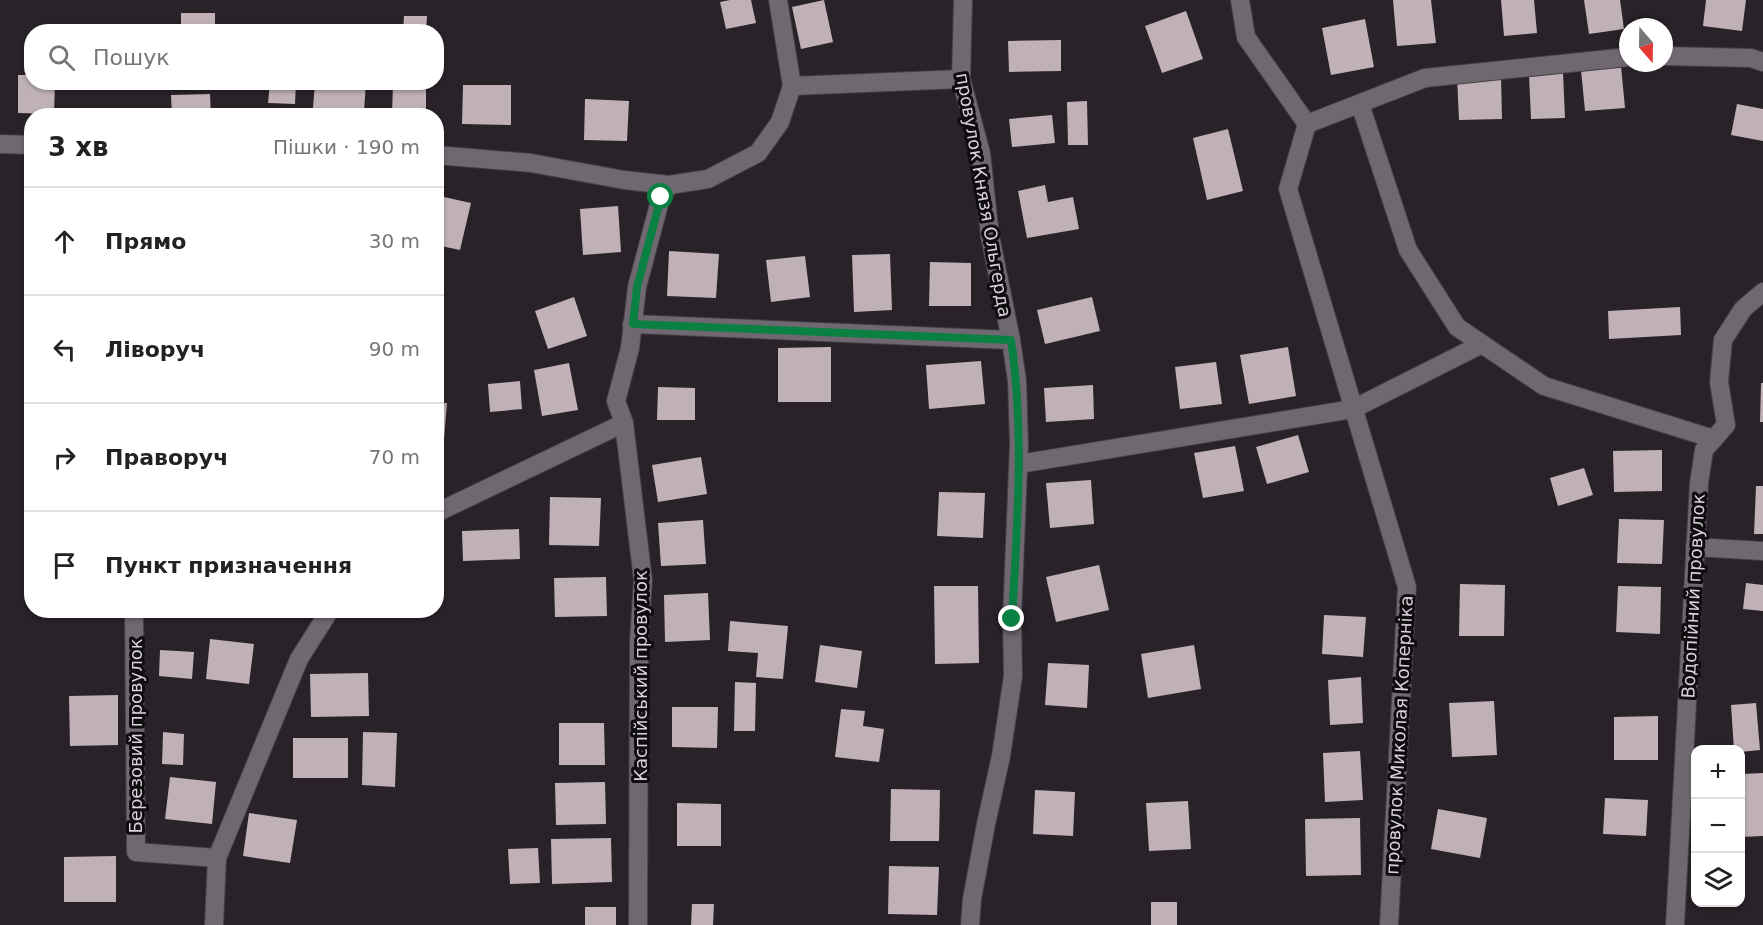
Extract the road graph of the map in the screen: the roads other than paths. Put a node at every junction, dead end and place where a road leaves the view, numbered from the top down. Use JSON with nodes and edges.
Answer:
{"nodes":[{"id":1,"x":778,"y":0,"type":"edge"},
{"id":2,"x":963,"y":0,"type":"edge"},
{"id":3,"x":1240,"y":0,"type":"edge"},
{"id":4,"x":1673,"y":56,"type":"edge"},
{"id":5,"x":1619,"y":58,"type":"edge"},
{"id":6,"x":1763,"y":62,"type":"edge"},
{"id":7,"x":961,"y":79,"type":"junction"},
{"id":8,"x":792,"y":86,"type":"junction"},
{"id":9,"x":1360,"y":104,"type":"junction"},
{"id":10,"x":1307,"y":124,"type":"junction"},
{"id":11,"x":0,"y":144,"type":"edge"},
{"id":12,"x":24,"y":145,"type":"edge"},
{"id":13,"x":444,"y":155,"type":"edge"},
{"id":14,"x":669,"y":185,"type":"junction"},
{"id":15,"x":1763,"y":292,"type":"edge"},
{"id":16,"x":633,"y":324,"type":"junction"},
{"id":17,"x":1011,"y":340,"type":"junction"},
{"id":18,"x":1482,"y":344,"type":"junction"},
{"id":19,"x":1353,"y":410,"type":"junction"},
{"id":20,"x":624,"y":423,"type":"junction"},
{"id":21,"x":1714,"y":439,"type":"junction"},
{"id":22,"x":1018,"y":464,"type":"junction"},
{"id":23,"x":444,"y":509,"type":"edge"},
{"id":24,"x":1695,"y":547,"type":"junction"},
{"id":25,"x":1763,"y":551,"type":"edge"},
{"id":26,"x":134,"y":618,"type":"edge"},
{"id":27,"x":325,"y":618,"type":"edge"},
{"id":28,"x":217,"y":858,"type":"junction"},
{"id":29,"x":214,"y":925,"type":"edge"},
{"id":30,"x":638,"y":925,"type":"edge"},
{"id":31,"x":969,"y":925,"type":"edge"},
{"id":32,"x":1389,"y":925,"type":"edge"},
{"id":33,"x":1675,"y":925,"type":"edge"}],
"edges":[{"from":1,"to":8,"type":"street"},
{"from":2,"to":7,"type":"street","name":"провулок Князя Ольгерда"},
{"from":3,"to":10,"type":"street"},
{"from":4,"to":6,"type":"street"},
{"from":5,"to":9,"type":"street"},
{"from":7,"to":8,"type":"street"},
{"from":7,"to":17,"type":"street","name":"провулок Князя Ольгерда"},
{"from":8,"to":14,"type":"street"},
{"from":9,"to":10,"type":"street"},
{"from":9,"to":18,"type":"street"},
{"from":10,"to":19,"type":"street","name":"провулок Миколая Коперніка"},
{"from":11,"to":12,"type":"street"},
{"from":13,"to":14,"type":"street"},
{"from":14,"to":16,"type":"street","name":"Каспійський провулок"},
{"from":15,"to":21,"type":"street","name":"Водопійний провулок"},
{"from":16,"to":17,"type":"street"},
{"from":16,"to":20,"type":"street","name":"Каспійський провулок"},
{"from":17,"to":22,"type":"street","name":"провулок Князя Ольгерда"},
{"from":18,"to":19,"type":"street"},
{"from":18,"to":21,"type":"street"},
{"from":19,"to":22,"type":"street"},
{"from":19,"to":32,"type":"street","name":"провулок Миколая Коперніка"},
{"from":20,"to":23,"type":"street"},
{"from":20,"to":30,"type":"street","name":"Каспійський провулок"},
{"from":21,"to":24,"type":"street","name":"Водопійний провулок"},
{"from":22,"to":31,"type":"street","name":"провулок Князя Ольгерда"},
{"from":24,"to":25,"type":"street"},
{"from":24,"to":33,"type":"street","name":"Водопійний провулок"},
{"from":26,"to":28,"type":"street","name":"Березовий провулок"},
{"from":27,"to":28,"type":"street"},
{"from":28,"to":29,"type":"street"}]}
